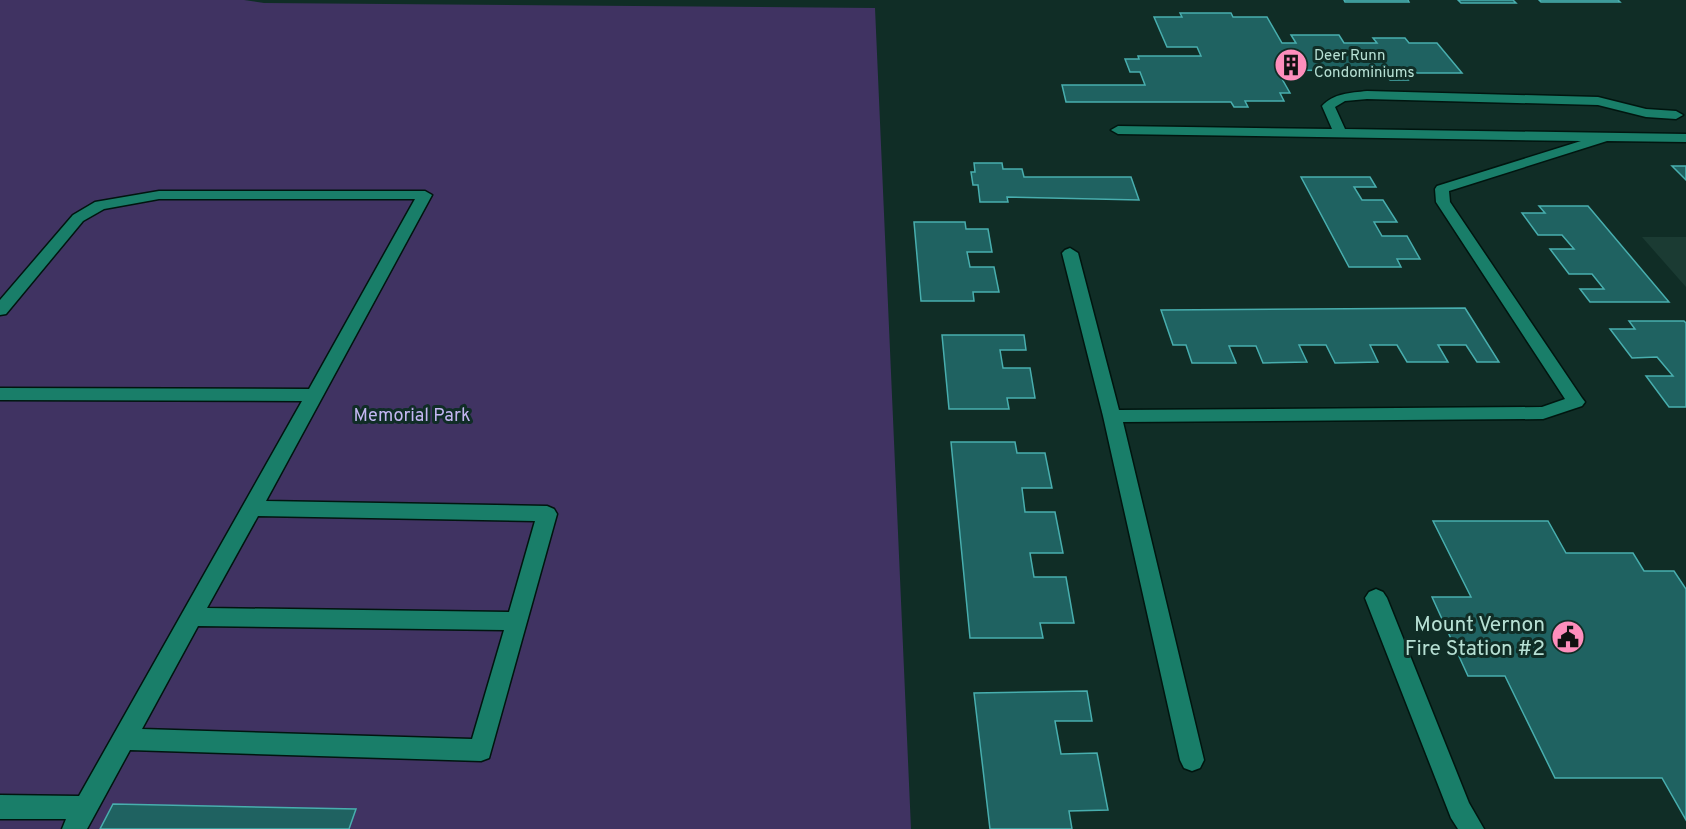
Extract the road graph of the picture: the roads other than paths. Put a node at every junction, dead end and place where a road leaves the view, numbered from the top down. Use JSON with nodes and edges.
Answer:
{"nodes":[{"id":1,"x":1681,"y":115,"type":"edge"},
{"id":2,"x":1118,"y":130,"type":"dead end"},
{"id":3,"x":1340,"y":133,"type":"junction"},
{"id":4,"x":1606,"y":137,"type":"junction"},
{"id":5,"x":1653,"y":138,"type":"junction"},
{"id":6,"x":1686,"y":138,"type":"edge"},
{"id":7,"x":1070,"y":253,"type":"dead end"},
{"id":8,"x":0,"y":310,"type":"edge"},
{"id":9,"x":0,"y":394,"type":"edge"},
{"id":10,"x":314,"y":395,"type":"junction"},
{"id":11,"x":1112,"y":416,"type":"junction"},
{"id":12,"x":252,"y":508,"type":"junction"},
{"id":13,"x":1376,"y":598,"type":"dead end"},
{"id":14,"x":191,"y":617,"type":"junction"},
{"id":15,"x":517,"y":621,"type":"junction"},
{"id":16,"x":124,"y":739,"type":"junction"},
{"id":17,"x":1192,"y":760,"type":"dead end"},
{"id":18,"x":0,"y":807,"type":"edge"},
{"id":19,"x":86,"y":808,"type":"junction"},
{"id":20,"x":74,"y":829,"type":"edge"},
{"id":21,"x":1472,"y":829,"type":"edge"}],
"edges":[{"from":1,"to":3,"type":"lane"},
{"from":1,"to":5,"type":"lane"},
{"from":2,"to":3,"type":"lane"},
{"from":3,"to":4,"type":"lane"},
{"from":4,"to":5,"type":"lane"},
{"from":4,"to":11,"type":"lane"},
{"from":5,"to":6,"type":"lane"},
{"from":7,"to":11,"type":"lane"},
{"from":8,"to":10,"type":"lane"},
{"from":9,"to":10,"type":"lane"},
{"from":10,"to":12,"type":"lane"},
{"from":11,"to":17,"type":"lane"},
{"from":12,"to":14,"type":"lane"},
{"from":12,"to":15,"type":"lane"},
{"from":13,"to":21,"type":"lane"},
{"from":14,"to":15,"type":"lane"},
{"from":14,"to":16,"type":"lane"},
{"from":15,"to":16,"type":"lane"},
{"from":16,"to":19,"type":"lane"},
{"from":18,"to":19,"type":"lane"},
{"from":19,"to":20,"type":"lane"}]}
